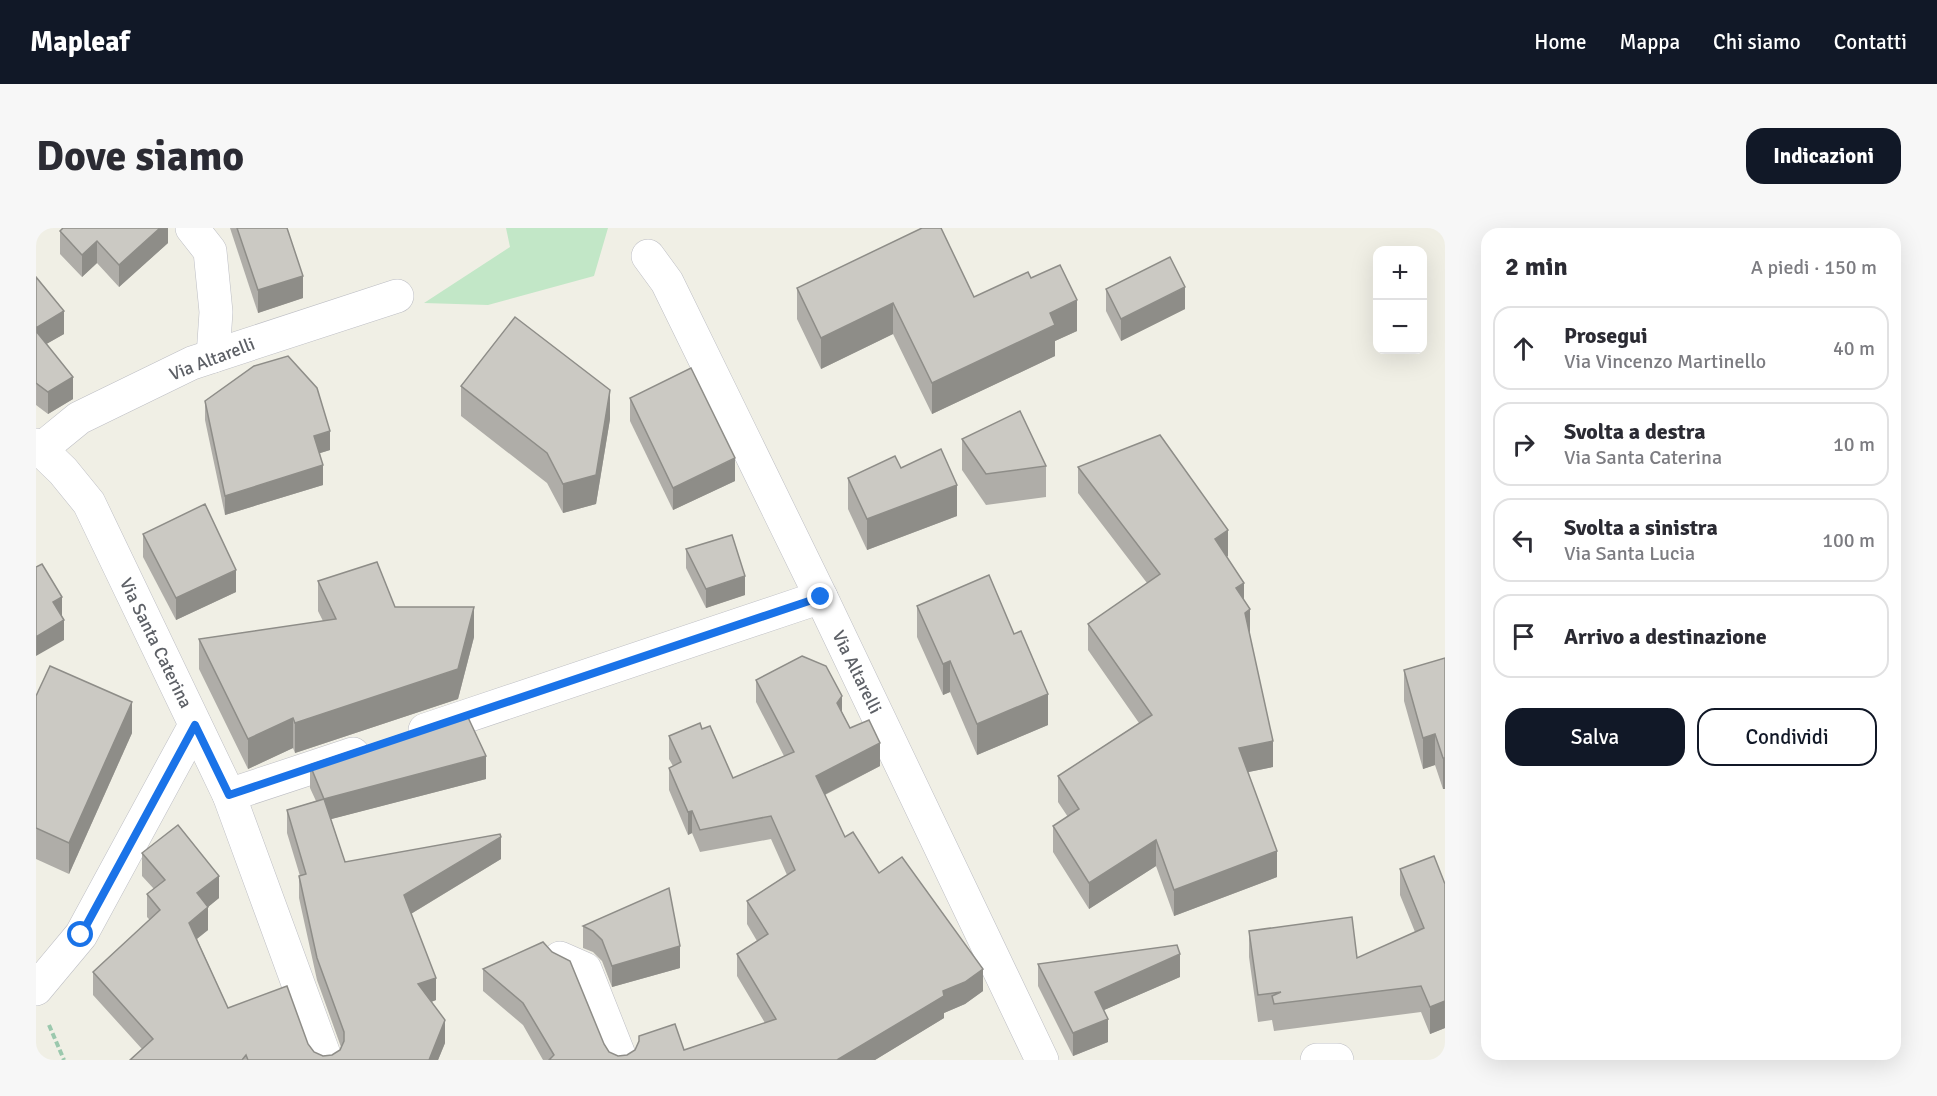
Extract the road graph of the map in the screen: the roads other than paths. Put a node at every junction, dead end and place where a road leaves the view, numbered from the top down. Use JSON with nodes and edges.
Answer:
{"nodes":[{"id":1,"x":192,"y":228,"type":"edge"},
{"id":2,"x":648,"y":256,"type":"dead end"},
{"id":3,"x":397,"y":296,"type":"dead end"},
{"id":4,"x":213,"y":356,"type":"junction"},
{"id":5,"x":39,"y":447,"type":"edge"},
{"id":6,"x":821,"y":597,"type":"junction"},
{"id":7,"x":195,"y":725,"type":"junction"},
{"id":8,"x":229,"y":795,"type":"junction"},
{"id":9,"x":560,"y":958,"type":"edge"},
{"id":10,"x":36,"y":989,"type":"edge"},
{"id":11,"x":326,"y":1060,"type":"edge"},
{"id":12,"x":621,"y":1060,"type":"edge"},
{"id":13,"x":1042,"y":1060,"type":"edge"},
{"id":14,"x":1317,"y":1060,"type":"edge"},
{"id":15,"x":1337,"y":1060,"type":"edge"}],
"edges":[{"from":1,"to":4,"type":"street"},
{"from":2,"to":6,"type":"street","name":"Via Altarelli"},
{"from":3,"to":4,"type":"street","name":"Via Altarelli"},
{"from":4,"to":5,"type":"street","name":"Via Altarelli"},
{"from":5,"to":7,"type":"street","name":"Via Santa Caterina"},
{"from":6,"to":8,"type":"street"},
{"from":6,"to":13,"type":"street","name":"Via Altarelli"},
{"from":7,"to":8,"type":"street","name":"Via Santa Caterina"},
{"from":7,"to":10,"type":"street"},
{"from":8,"to":11,"type":"street","name":"Via Santa Caterina"},
{"from":9,"to":12,"type":"street"},
{"from":14,"to":15,"type":"street"}]}
